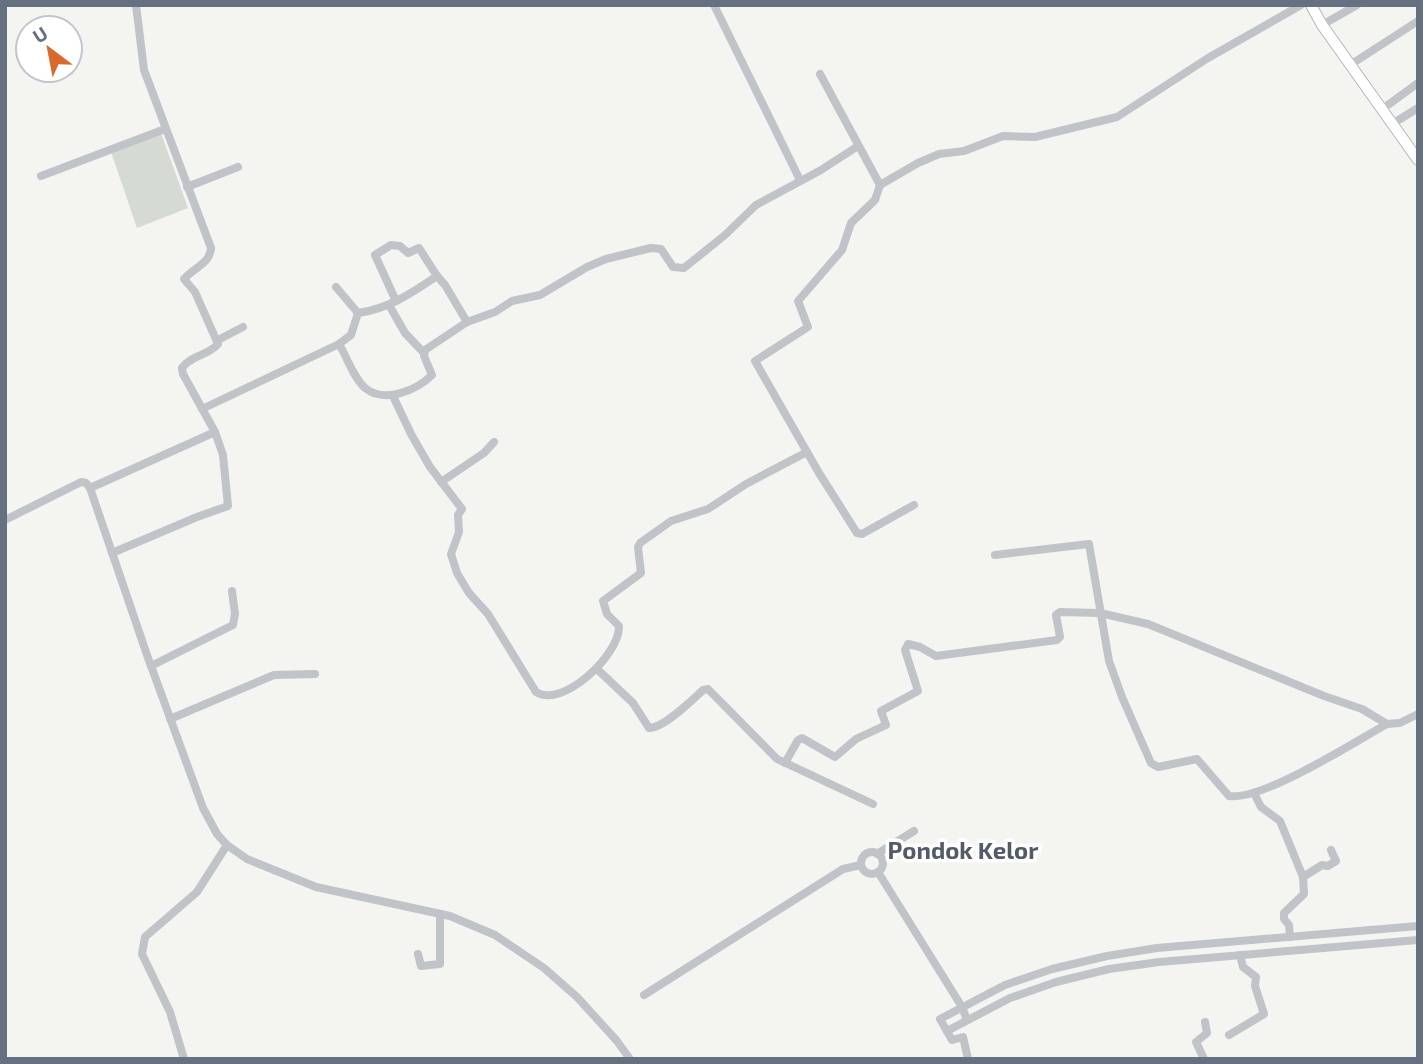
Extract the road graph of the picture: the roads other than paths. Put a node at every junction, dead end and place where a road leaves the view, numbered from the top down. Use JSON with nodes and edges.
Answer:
{"nodes":[{"id":1,"x":136,"y":5,"type":"edge"},
{"id":2,"x":714,"y":5,"type":"edge"},
{"id":3,"x":1357,"y":5,"type":"edge"},
{"id":4,"x":1302,"y":6,"type":"edge"},
{"id":5,"x":1418,"y":21,"type":"edge"},
{"id":6,"x":1322,"y":25,"type":"junction"},
{"id":7,"x":1350,"y":65,"type":"junction"},
{"id":8,"x":820,"y":74,"type":"dead end"},
{"id":9,"x":1418,"y":83,"type":"edge"},
{"id":10,"x":1418,"y":108,"type":"edge"},
{"id":11,"x":1381,"y":110,"type":"junction"},
{"id":12,"x":1392,"y":124,"type":"junction"},
{"id":13,"x":165,"y":129,"type":"junction"},
{"id":14,"x":858,"y":146,"type":"junction"},
{"id":15,"x":1418,"y":160,"type":"edge"},
{"id":16,"x":238,"y":167,"type":"dead end"},
{"id":17,"x":41,"y":176,"type":"dead end"},
{"id":18,"x":800,"y":180,"type":"junction"},
{"id":19,"x":880,"y":185,"type":"junction"},
{"id":20,"x":187,"y":187,"type":"junction"},
{"id":21,"x":437,"y":276,"type":"junction"},
{"id":22,"x":336,"y":287,"type":"dead end"},
{"id":23,"x":393,"y":303,"type":"junction"},
{"id":24,"x":358,"y":313,"type":"junction"},
{"id":25,"x":467,"y":322,"type":"junction"},
{"id":26,"x":243,"y":327,"type":"dead end"},
{"id":27,"x":218,"y":340,"type":"junction"},
{"id":28,"x":340,"y":344,"type":"junction"},
{"id":29,"x":424,"y":353,"type":"junction"},
{"id":30,"x":393,"y":396,"type":"junction"},
{"id":31,"x":202,"y":409,"type":"junction"},
{"id":32,"x":215,"y":432,"type":"junction"},
{"id":33,"x":494,"y":442,"type":"dead end"},
{"id":34,"x":807,"y":452,"type":"junction"},
{"id":35,"x":440,"y":482,"type":"junction"},
{"id":36,"x":90,"y":488,"type":"junction"},
{"id":37,"x":228,"y":506,"type":"junction"},
{"id":38,"x":914,"y":506,"type":"dead end"},
{"id":39,"x":230,"y":518,"type":"dead end"},
{"id":40,"x":5,"y":520,"type":"edge"},
{"id":41,"x":112,"y":553,"type":"junction"},
{"id":42,"x":995,"y":555,"type":"dead end"},
{"id":43,"x":232,"y":591,"type":"dead end"},
{"id":44,"x":1100,"y":613,"type":"junction"},
{"id":45,"x":151,"y":666,"type":"junction"},
{"id":46,"x":597,"y":669,"type":"junction"},
{"id":47,"x":315,"y":674,"type":"dead end"},
{"id":48,"x":1418,"y":714,"type":"edge"},
{"id":49,"x":170,"y":719,"type":"junction"},
{"id":50,"x":1387,"y":724,"type":"junction"},
{"id":51,"x":785,"y":763,"type":"junction"},
{"id":52,"x":1254,"y":793,"type":"junction"},
{"id":53,"x":873,"y":804,"type":"dead end"},
{"id":54,"x":914,"y":831,"type":"dead end"},
{"id":55,"x":227,"y":845,"type":"junction"},
{"id":56,"x":1331,"y":850,"type":"dead end"},
{"id":57,"x":877,"y":853,"type":"junction"},
{"id":58,"x":861,"y":865,"type":"junction"},
{"id":59,"x":878,"y":872,"type":"junction"},
{"id":60,"x":1303,"y":877,"type":"junction"},
{"id":61,"x":440,"y":914,"type":"junction"},
{"id":62,"x":1418,"y":926,"type":"edge"},
{"id":63,"x":1322,"y":934,"type":"junction"},
{"id":64,"x":1290,"y":937,"type":"junction"},
{"id":65,"x":1418,"y":940,"type":"edge"},
{"id":66,"x":1323,"y":948,"type":"junction"},
{"id":67,"x":418,"y":954,"type":"dead end"},
{"id":68,"x":1116,"y":954,"type":"junction"},
{"id":69,"x":1240,"y":955,"type":"junction"},
{"id":70,"x":1119,"y":968,"type":"junction"},
{"id":71,"x":644,"y":995,"type":"dead end"},
{"id":72,"x":962,"y":1007,"type":"junction"},
{"id":73,"x":967,"y":1020,"type":"junction"},
{"id":74,"x":1205,"y":1022,"type":"dead end"},
{"id":75,"x":947,"y":1031,"type":"junction"},
{"id":76,"x":1229,"y":1035,"type":"dead end"},
{"id":77,"x":184,"y":1059,"type":"edge"},
{"id":78,"x":630,"y":1059,"type":"edge"},
{"id":79,"x":968,"y":1059,"type":"edge"},
{"id":80,"x":1205,"y":1059,"type":"edge"}],
"edges":[{"from":1,"to":13,"type":"street"},
{"from":2,"to":18,"type":"street"},
{"from":3,"to":6,"type":"street"},
{"from":4,"to":6,"type":"street"},
{"from":4,"to":19,"type":"street"},
{"from":5,"to":7,"type":"street"},
{"from":6,"to":7,"type":"street"},
{"from":7,"to":11,"type":"street"},
{"from":8,"to":14,"type":"street"},
{"from":9,"to":11,"type":"street"},
{"from":10,"to":12,"type":"street"},
{"from":11,"to":12,"type":"street"},
{"from":12,"to":15,"type":"street"},
{"from":13,"to":17,"type":"street"},
{"from":13,"to":20,"type":"street"},
{"from":14,"to":18,"type":"street"},
{"from":14,"to":19,"type":"street"},
{"from":16,"to":20,"type":"street"},
{"from":18,"to":25,"type":"street"},
{"from":19,"to":34,"type":"street"},
{"from":20,"to":27,"type":"street"},
{"from":21,"to":23,"type":"street"},
{"from":21,"to":23,"type":"street"},
{"from":21,"to":25,"type":"street"},
{"from":22,"to":24,"type":"street"},
{"from":23,"to":24,"type":"street"},
{"from":23,"to":29,"type":"street"},
{"from":24,"to":28,"type":"street"},
{"from":25,"to":29,"type":"street"},
{"from":26,"to":27,"type":"street"},
{"from":27,"to":31,"type":"street"},
{"from":28,"to":30,"type":"street"},
{"from":28,"to":31,"type":"street"},
{"from":29,"to":30,"type":"street"},
{"from":30,"to":35,"type":"street"},
{"from":31,"to":32,"type":"street"},
{"from":32,"to":36,"type":"street"},
{"from":32,"to":37,"type":"street"},
{"from":33,"to":35,"type":"street"},
{"from":34,"to":38,"type":"street"},
{"from":34,"to":46,"type":"street"},
{"from":35,"to":46,"type":"street"},
{"from":36,"to":40,"type":"street"},
{"from":36,"to":41,"type":"street"},
{"from":37,"to":39,"type":"street"},
{"from":37,"to":41,"type":"street"},
{"from":41,"to":45,"type":"street"},
{"from":42,"to":44,"type":"street"},
{"from":43,"to":45,"type":"street"},
{"from":44,"to":50,"type":"street"},
{"from":44,"to":51,"type":"street"},
{"from":44,"to":52,"type":"street"},
{"from":45,"to":49,"type":"street"},
{"from":46,"to":51,"type":"street"},
{"from":47,"to":49,"type":"street"},
{"from":48,"to":50,"type":"street"},
{"from":49,"to":55,"type":"street"},
{"from":50,"to":52,"type":"street"},
{"from":51,"to":53,"type":"street"},
{"from":52,"to":60,"type":"street"},
{"from":54,"to":57,"type":"street"},
{"from":55,"to":61,"type":"street"},
{"from":55,"to":77,"type":"street"},
{"from":56,"to":60,"type":"street"},
{"from":57,"to":58,"type":"street"},
{"from":57,"to":59,"type":"street"},
{"from":58,"to":59,"type":"street"},
{"from":58,"to":71,"type":"street"},
{"from":59,"to":72,"type":"street"},
{"from":60,"to":64,"type":"street"},
{"from":61,"to":67,"type":"street"},
{"from":61,"to":78,"type":"street"},
{"from":62,"to":63,"type":"street"},
{"from":63,"to":64,"type":"street"},
{"from":63,"to":66,"type":"street"},
{"from":64,"to":68,"type":"street"},
{"from":65,"to":66,"type":"street"},
{"from":66,"to":69,"type":"street"},
{"from":68,"to":70,"type":"street"},
{"from":68,"to":72,"type":"street"},
{"from":69,"to":70,"type":"street"},
{"from":69,"to":76,"type":"street"},
{"from":70,"to":73,"type":"street"},
{"from":72,"to":73,"type":"street"},
{"from":72,"to":75,"type":"street"},
{"from":73,"to":75,"type":"street"},
{"from":74,"to":80,"type":"street"},
{"from":75,"to":79,"type":"street"}]}
